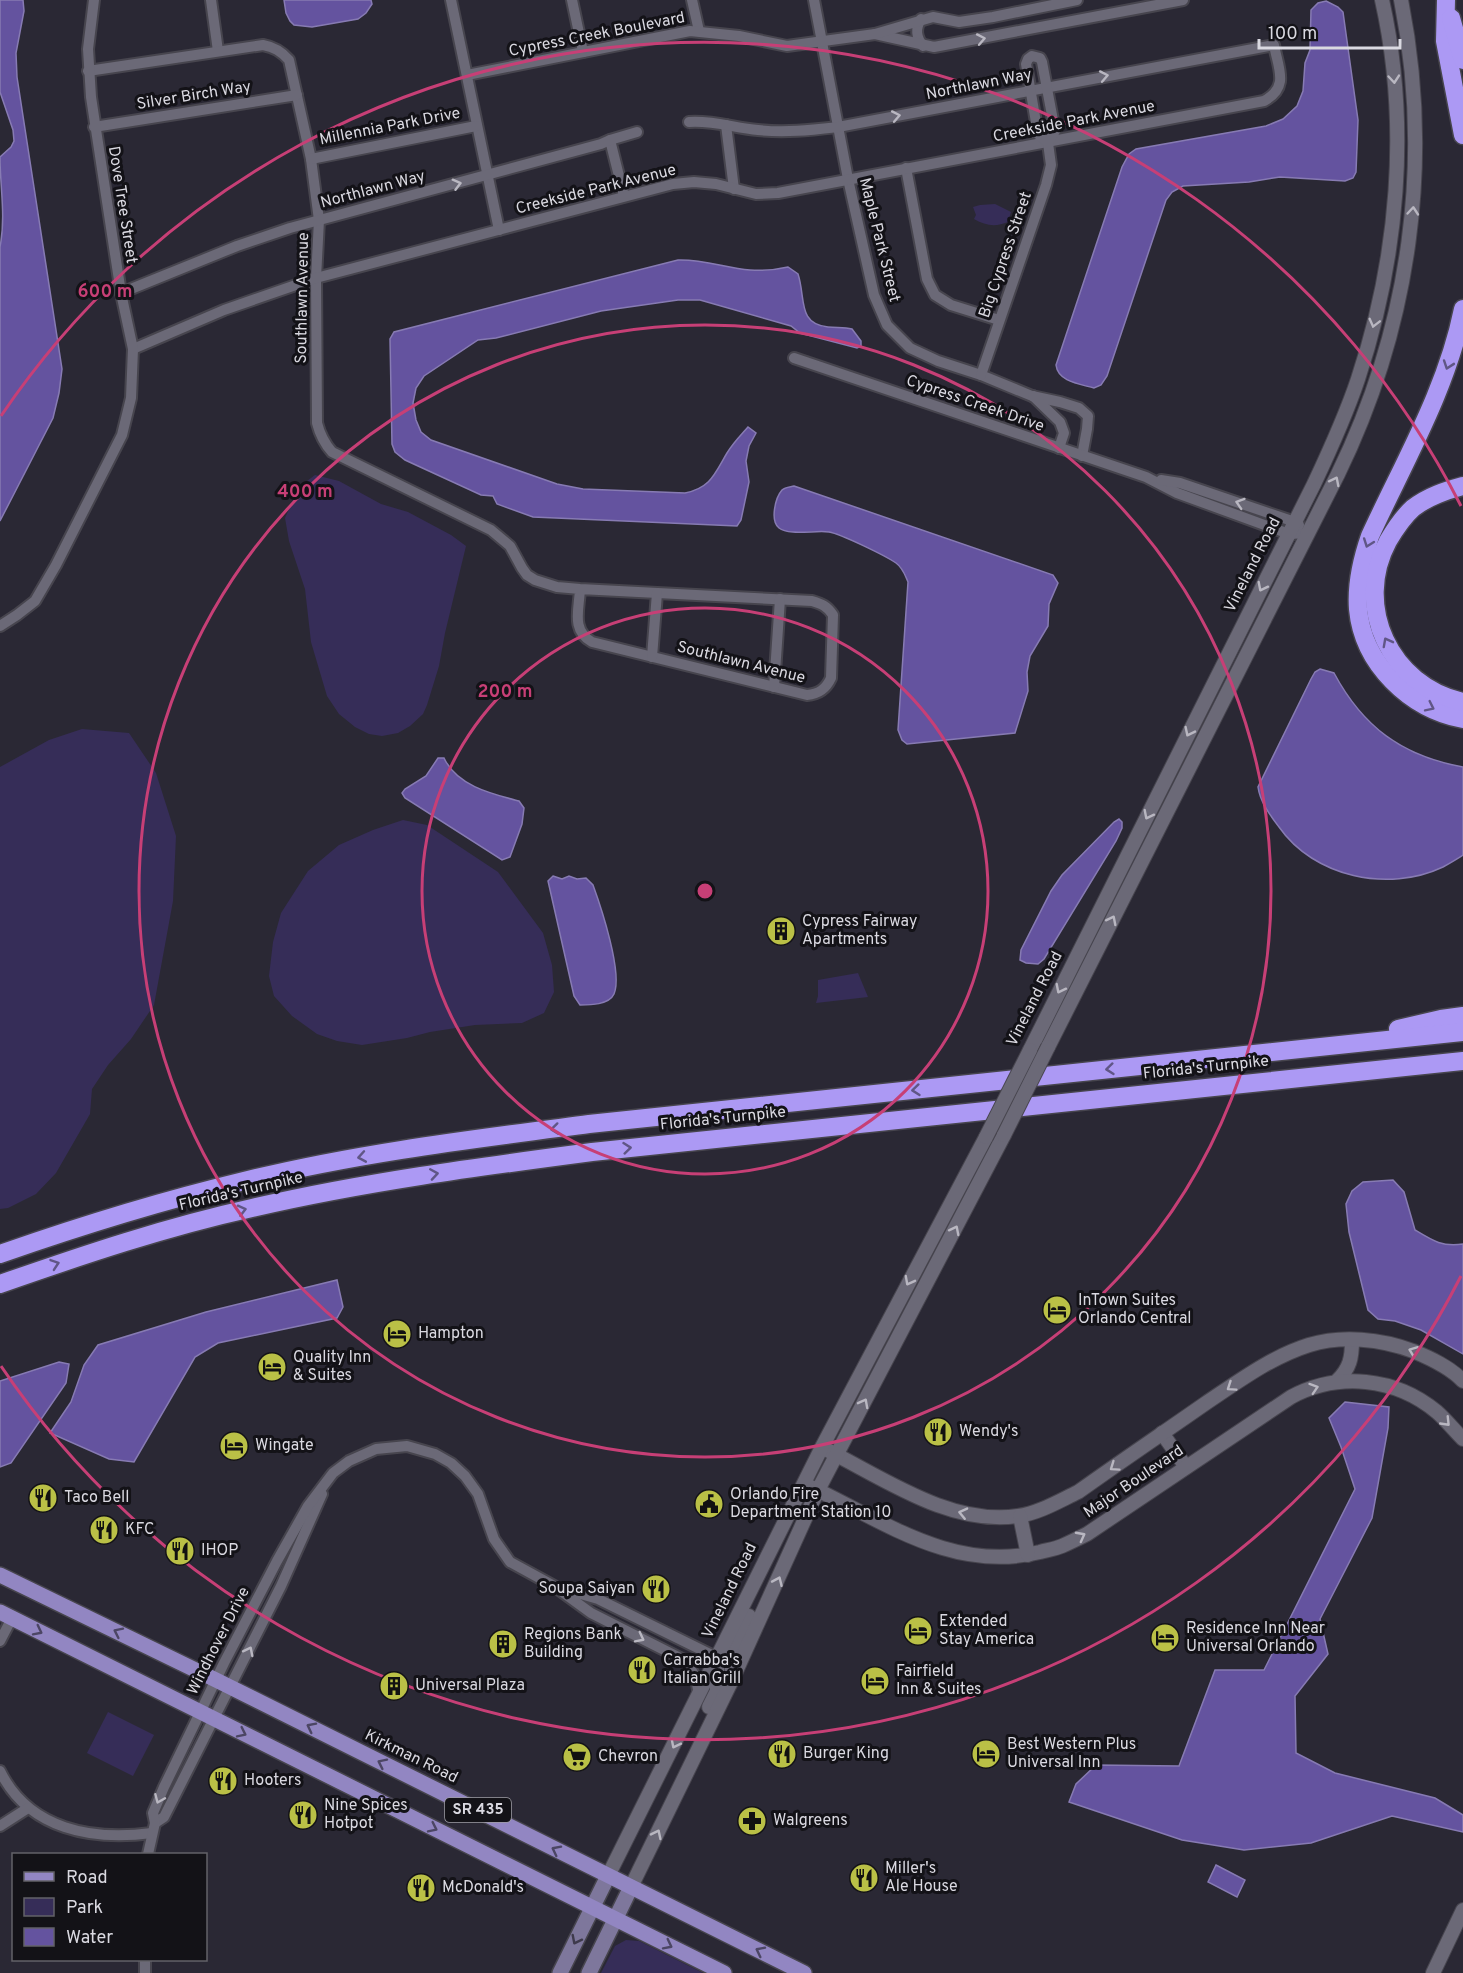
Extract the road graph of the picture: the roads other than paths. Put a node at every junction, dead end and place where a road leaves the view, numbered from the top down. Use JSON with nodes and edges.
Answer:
{"nodes":[{"id":1,"x":93,"y":0,"type":"edge"},
{"id":2,"x":211,"y":0,"type":"edge"},
{"id":3,"x":451,"y":0,"type":"edge"},
{"id":4,"x":572,"y":0,"type":"edge"},
{"id":5,"x":692,"y":0,"type":"edge"},
{"id":6,"x":814,"y":0,"type":"edge"},
{"id":7,"x":1077,"y":0,"type":"edge"},
{"id":8,"x":1184,"y":0,"type":"edge"},
{"id":9,"x":1382,"y":0,"type":"edge"},
{"id":10,"x":1401,"y":0,"type":"edge"},
{"id":11,"x":1446,"y":0,"type":"edge"},
{"id":12,"x":1015,"y":12,"type":"junction"},
{"id":13,"x":921,"y":19,"type":"junction"},
{"id":14,"x":699,"y":32,"type":"junction"},
{"id":15,"x":1020,"y":32,"type":"junction"},
{"id":16,"x":875,"y":34,"type":"junction"},
{"id":17,"x":822,"y":42,"type":"junction"},
{"id":18,"x":1274,"y":45,"type":"joint"},
{"id":19,"x":923,"y":46,"type":"junction"},
{"id":20,"x":219,"y":51,"type":"junction"},
{"id":21,"x":582,"y":52,"type":"junction"},
{"id":22,"x":1463,"y":60,"type":"edge"},
{"id":23,"x":88,"y":71,"type":"junction"},
{"id":24,"x":467,"y":75,"type":"junction"},
{"id":25,"x":1047,"y":87,"type":"junction"},
{"id":26,"x":1030,"y":91,"type":"junction"},
{"id":27,"x":297,"y":95,"type":"junction"},
{"id":28,"x":688,"y":122,"type":"dead end"},
{"id":29,"x":726,"y":125,"type":"junction"},
{"id":30,"x":476,"y":126,"type":"junction"},
{"id":31,"x":94,"y":127,"type":"junction"},
{"id":32,"x":838,"y":127,"type":"junction"},
{"id":33,"x":637,"y":132,"type":"dead end"},
{"id":34,"x":1463,"y":135,"type":"edge"},
{"id":35,"x":610,"y":140,"type":"junction"},
{"id":36,"x":1048,"y":143,"type":"junction"},
{"id":37,"x":311,"y":159,"type":"junction"},
{"id":38,"x":906,"y":168,"type":"junction"},
{"id":39,"x":486,"y":176,"type":"junction"},
{"id":40,"x":848,"y":179,"type":"junction"},
{"id":41,"x":734,"y":189,"type":"junction"},
{"id":42,"x":624,"y":196,"type":"junction"},
{"id":43,"x":319,"y":220,"type":"junction"},
{"id":44,"x":499,"y":230,"type":"junction"},
{"id":45,"x":1386,"y":266,"type":"junction"},
{"id":46,"x":1405,"y":269,"type":"junction"},
{"id":47,"x":316,"y":278,"type":"junction"},
{"id":48,"x":121,"y":293,"type":"junction"},
{"id":49,"x":1463,"y":309,"type":"edge"},
{"id":50,"x":999,"y":320,"type":"junction"},
{"id":51,"x":133,"y":349,"type":"junction"},
{"id":52,"x":794,"y":358,"type":"dead end"},
{"id":53,"x":981,"y":375,"type":"junction"},
{"id":54,"x":1032,"y":396,"type":"junction"},
{"id":55,"x":1070,"y":405,"type":"junction"},
{"id":56,"x":1060,"y":422,"type":"junction"},
{"id":57,"x":1059,"y":448,"type":"junction"},
{"id":58,"x":1082,"y":456,"type":"junction"},
{"id":59,"x":1463,"y":486,"type":"edge"},
{"id":60,"x":1292,"y":528,"type":"junction"},
{"id":61,"x":1308,"y":533,"type":"junction"},
{"id":62,"x":580,"y":589,"type":"junction"},
{"id":63,"x":657,"y":593,"type":"junction"},
{"id":64,"x":780,"y":599,"type":"junction"},
{"id":65,"x":0,"y":626,"type":"edge"},
{"id":66,"x":652,"y":657,"type":"junction"},
{"id":67,"x":774,"y":687,"type":"junction"},
{"id":68,"x":1204,"y":701,"type":"junction"},
{"id":69,"x":1463,"y":702,"type":"edge"},
{"id":70,"x":1220,"y":710,"type":"junction"},
{"id":71,"x":1463,"y":719,"type":"edge"},
{"id":72,"x":1174,"y":763,"type":"junction"},
{"id":73,"x":1188,"y":770,"type":"junction"},
{"id":74,"x":1463,"y":1016,"type":"edge"},
{"id":75,"x":1463,"y":1032,"type":"edge"},
{"id":76,"x":1335,"y":1045,"type":"junction"},
{"id":77,"x":1463,"y":1061,"type":"edge"},
{"id":78,"x":0,"y":1254,"type":"edge"},
{"id":79,"x":0,"y":1284,"type":"edge"},
{"id":80,"x":1352,"y":1340,"type":"junction"},
{"id":81,"x":1337,"y":1381,"type":"junction"},
{"id":82,"x":1463,"y":1381,"type":"edge"},
{"id":83,"x":1162,"y":1433,"type":"junction"},
{"id":84,"x":1463,"y":1439,"type":"edge"},
{"id":85,"x":822,"y":1447,"type":"junction"},
{"id":86,"x":837,"y":1455,"type":"junction"},
{"id":87,"x":1186,"y":1467,"type":"junction"},
{"id":88,"x":328,"y":1480,"type":"junction"},
{"id":89,"x":803,"y":1484,"type":"junction"},
{"id":90,"x":819,"y":1491,"type":"junction"},
{"id":91,"x":1020,"y":1516,"type":"junction"},
{"id":92,"x":770,"y":1552,"type":"junction"},
{"id":93,"x":1028,"y":1554,"type":"junction"},
{"id":94,"x":277,"y":1561,"type":"junction"},
{"id":95,"x":290,"y":1567,"type":"junction"},
{"id":96,"x":0,"y":1575,"type":"edge"},
{"id":97,"x":554,"y":1586,"type":"junction"},
{"id":98,"x":598,"y":1599,"type":"junction"},
{"id":99,"x":591,"y":1613,"type":"junction"},
{"id":100,"x":6,"y":1615,"type":"edge"},
{"id":101,"x":0,"y":1641,"type":"edge"},
{"id":102,"x":718,"y":1659,"type":"junction"},
{"id":103,"x":216,"y":1680,"type":"junction"},
{"id":104,"x":732,"y":1680,"type":"junction"},
{"id":105,"x":231,"y":1687,"type":"junction"},
{"id":106,"x":699,"y":1696,"type":"junction"},
{"id":107,"x":207,"y":1716,"type":"junction"},
{"id":108,"x":696,"y":1755,"type":"junction"},
{"id":109,"x":0,"y":1771,"type":"edge"},
{"id":110,"x":28,"y":1808,"type":"junction"},
{"id":111,"x":0,"y":1826,"type":"edge"},
{"id":112,"x":154,"y":1828,"type":"junction"},
{"id":113,"x":148,"y":1853,"type":"edge"},
{"id":114,"x":609,"y":1876,"type":"junction"},
{"id":115,"x":631,"y":1887,"type":"junction"},
{"id":116,"x":593,"y":1907,"type":"junction"},
{"id":117,"x":1463,"y":1910,"type":"edge"},
{"id":118,"x":616,"y":1919,"type":"junction"},
{"id":119,"x":1448,"y":1940,"type":"junction"},
{"id":120,"x":560,"y":1973,"type":"edge"},
{"id":121,"x":589,"y":1973,"type":"edge"},
{"id":122,"x":724,"y":1973,"type":"edge"},
{"id":123,"x":804,"y":1973,"type":"edge"},
{"id":124,"x":1433,"y":1973,"type":"edge"},
{"id":125,"x":1441,"y":1973,"type":"edge"}],
"edges":[{"from":1,"to":23,"type":"street","name":"Dove Tree Street"},
{"from":2,"to":20,"type":"street"},
{"from":3,"to":24,"type":"street"},
{"from":4,"to":21,"type":"street"},
{"from":5,"to":14,"type":"street"},
{"from":6,"to":17,"type":"street","name":"Maple Park Street"},
{"from":7,"to":12,"type":"street","name":"Cypress Creek Boulevard"},
{"from":8,"to":15,"type":"street","name":"Cypress Creek Boulevard"},
{"from":9,"to":45,"type":"street","name":"Vineland Road","one_way":true},
{"from":46,"to":10,"type":"street","name":"Vineland Road","one_way":true},
{"from":11,"to":22,"type":"highway"},
{"from":11,"to":34,"type":"highway"},
{"from":12,"to":13,"type":"street","name":"Cypress Creek Boulevard"},
{"from":12,"to":15,"type":"street"},
{"from":13,"to":16,"type":"street","name":"Cypress Creek Boulevard"},
{"from":13,"to":19,"type":"street"},
{"from":14,"to":17,"type":"street","name":"Cypress Creek Boulevard"},
{"from":14,"to":21,"type":"street","name":"Cypress Creek Boulevard"},
{"from":19,"to":15,"type":"street","name":"Cypress Creek Boulevard","one_way":true},
{"from":16,"to":17,"type":"street","name":"Cypress Creek Boulevard"},
{"from":16,"to":19,"type":"street","name":"Cypress Creek Boulevard"},
{"from":17,"to":32,"type":"street","name":"Maple Park Street"},
{"from":25,"to":18,"type":"street","name":"Northlawn Way","one_way":true},
{"from":18,"to":36,"type":"street","name":"Creekside Park Avenue"},
{"from":20,"to":23,"type":"street","name":"Southlawn Avenue"},
{"from":20,"to":27,"type":"street","name":"Southlawn Avenue"},
{"from":21,"to":24,"type":"street","name":"Cypress Creek Boulevard"},
{"from":23,"to":31,"type":"street","name":"Dove Tree Street"},
{"from":24,"to":30,"type":"street"},
{"from":25,"to":26,"type":"street","name":"Northlawn Way"},
{"from":25,"to":26,"type":"street","name":"Big Cypress Street"},
{"from":25,"to":36,"type":"street","name":"Big Cypress Street"},
{"from":32,"to":26,"type":"street","name":"Northlawn Way","one_way":true},
{"from":26,"to":36,"type":"street","name":"Big Cypress Street"},
{"from":27,"to":31,"type":"street","name":"Silver Birch Way"},
{"from":27,"to":37,"type":"street","name":"Southlawn Avenue"},
{"from":28,"to":29,"type":"street","name":"Northlawn Way"},
{"from":29,"to":32,"type":"street","name":"Northlawn Way"},
{"from":29,"to":41,"type":"street"},
{"from":30,"to":37,"type":"street","name":"Millennia Park Drive"},
{"from":30,"to":39,"type":"street"},
{"from":31,"to":48,"type":"street","name":"Dove Tree Street"},
{"from":32,"to":40,"type":"street","name":"Maple Park Street"},
{"from":33,"to":35,"type":"street","name":"Northlawn Way"},
{"from":35,"to":39,"type":"street","name":"Northlawn Way"},
{"from":35,"to":42,"type":"street"},
{"from":36,"to":38,"type":"street","name":"Creekside Park Avenue"},
{"from":36,"to":50,"type":"street","name":"Big Cypress Street"},
{"from":37,"to":43,"type":"street","name":"Southlawn Avenue"},
{"from":38,"to":40,"type":"street","name":"Creekside Park Avenue"},
{"from":38,"to":50,"type":"street"},
{"from":43,"to":39,"type":"street","name":"Northlawn Way","one_way":true},
{"from":39,"to":44,"type":"street"},
{"from":40,"to":41,"type":"street","name":"Creekside Park Avenue"},
{"from":40,"to":53,"type":"street","name":"Maple Park Street"},
{"from":41,"to":42,"type":"street","name":"Creekside Park Avenue"},
{"from":42,"to":44,"type":"street","name":"Creekside Park Avenue"},
{"from":43,"to":47,"type":"street","name":"Southlawn Avenue"},
{"from":43,"to":48,"type":"street","name":"Northlawn Way"},
{"from":44,"to":47,"type":"street","name":"Creekside Park Avenue"},
{"from":45,"to":46,"type":"street"},
{"from":45,"to":60,"type":"street","name":"Vineland Road","one_way":true},
{"from":61,"to":46,"type":"street","name":"Vineland Road","one_way":true},
{"from":47,"to":51,"type":"street","name":"Creekside Park Avenue"},
{"from":47,"to":62,"type":"street","name":"Southlawn Avenue"},
{"from":48,"to":51,"type":"street","name":"Dove Tree Street"},
{"from":49,"to":71,"type":"highway","one_way":true},
{"from":50,"to":53,"type":"street","name":"Big Cypress Street"},
{"from":51,"to":65,"type":"street","name":"Dove Tree Street"},
{"from":52,"to":57,"type":"street","name":"Cypress Creek Drive"},
{"from":53,"to":54,"type":"street","name":"Maple Park Street"},
{"from":54,"to":55,"type":"street","name":"Maple Park Street"},
{"from":54,"to":56,"type":"street","name":"Maple Park Street"},
{"from":55,"to":56,"type":"street"},
{"from":55,"to":58,"type":"street"},
{"from":56,"to":57,"type":"street"},
{"from":57,"to":58,"type":"street","name":"Cypress Creek Drive"},
{"from":58,"to":60,"type":"street","name":"Cypress Creek Drive"},
{"from":69,"to":59,"type":"highway","one_way":true},
{"from":60,"to":61,"type":"street","name":"Cypress Creek Drive"},
{"from":60,"to":68,"type":"street","name":"Vineland Road","one_way":true},
{"from":61,"to":70,"type":"street","name":"Vineland Road"},
{"from":62,"to":63,"type":"street","name":"Southlawn Avenue"},
{"from":62,"to":66,"type":"street","name":"Southlawn Avenue"},
{"from":63,"to":64,"type":"street","name":"Southlawn Avenue"},
{"from":63,"to":66,"type":"street"},
{"from":64,"to":67,"type":"street"},
{"from":64,"to":67,"type":"street","name":"Southlawn Avenue"},
{"from":66,"to":67,"type":"street","name":"Southlawn Avenue"},
{"from":68,"to":70,"type":"street"},
{"from":68,"to":72,"type":"street","name":"Vineland Road","one_way":true},
{"from":70,"to":73,"type":"street","name":"Vineland Road"},
{"from":72,"to":73,"type":"street"},
{"from":72,"to":85,"type":"street","name":"Vineland Road","one_way":true,"bridge":true},
{"from":86,"to":73,"type":"street","name":"Vineland Road","one_way":true,"bridge":true},
{"from":74,"to":76,"type":"highway"},
{"from":75,"to":76,"type":"highway","name":"Florida's Turnpike"},
{"from":76,"to":78,"type":"highway","name":"Florida's Turnpike","one_way":true},
{"from":79,"to":77,"type":"highway","name":"Florida's Turnpike","one_way":true},
{"from":80,"to":81,"type":"street"},
{"from":82,"to":80,"type":"street","name":"Major Boulevard","one_way":true},
{"from":80,"to":83,"type":"street","name":"Major Boulevard","one_way":true},
{"from":81,"to":84,"type":"street","name":"Major Boulevard","one_way":true},
{"from":87,"to":81,"type":"street","name":"Major Boulevard","one_way":true},
{"from":83,"to":87,"type":"street"},
{"from":83,"to":91,"type":"street","name":"Major Boulevard","one_way":true},
{"from":85,"to":86,"type":"street","name":"Major Boulevard"},
{"from":85,"to":89,"type":"street","name":"Vineland Road"},
{"from":86,"to":90,"type":"street","name":"Vineland Road"},
{"from":91,"to":86,"type":"street","name":"Major Boulevard","one_way":true},
{"from":93,"to":87,"type":"street","name":"Major Boulevard","one_way":true},
{"from":88,"to":94,"type":"street","name":"Windhover Drive"},
{"from":88,"to":95,"type":"street","name":"Windhover Drive"},
{"from":88,"to":97,"type":"street","name":"Windhover Drive"},
{"from":89,"to":90,"type":"street","name":"Major Boulevard"},
{"from":89,"to":92,"type":"street","name":"Vineland Road"},
{"from":90,"to":93,"type":"street","name":"Major Boulevard"},
{"from":104,"to":90,"type":"street","name":"Vineland Road","one_way":true},
{"from":91,"to":93,"type":"street"},
{"from":92,"to":102,"type":"street","name":"Vineland Road"},
{"from":92,"to":104,"type":"street"},
{"from":94,"to":95,"type":"street"},
{"from":94,"to":103,"type":"street","name":"Windhover Drive"},
{"from":105,"to":95,"type":"street","name":"Windhover Drive","one_way":true},
{"from":103,"to":96,"type":"main road","name":"Kirkman Road","number":"SR 435","one_way":true},
{"from":97,"to":98,"type":"street","name":"Windhover Drive"},
{"from":97,"to":99,"type":"street","name":"Windhover Drive"},
{"from":98,"to":99,"type":"street"},
{"from":98,"to":102,"type":"street","name":"Windhover Drive"},
{"from":99,"to":106,"type":"street","name":"Windhover Drive","one_way":true},
{"from":100,"to":101,"type":"street"},
{"from":100,"to":107,"type":"main road","number":"SR 435","one_way":true},
{"from":102,"to":106,"type":"street","name":"Vineland Road"},
{"from":102,"to":108,"type":"street"},
{"from":103,"to":105,"type":"main road","name":"Kirkman Road","number":"SR 435"},
{"from":103,"to":107,"type":"street","name":"Windhover Drive"},
{"from":104,"to":108,"type":"street","name":"Vineland Road"},
{"from":105,"to":107,"type":"street","name":"Windhover Drive"},
{"from":114,"to":105,"type":"main road","name":"Kirkman Road","number":"SR 435","one_way":true},
{"from":106,"to":114,"type":"street","name":"Vineland Road","one_way":true},
{"from":107,"to":112,"type":"street","name":"Windhover Drive"},
{"from":107,"to":116,"type":"main road","number":"SR 435","one_way":true},
{"from":115,"to":108,"type":"street","name":"Vineland Road","one_way":true},
{"from":109,"to":110,"type":"street"},
{"from":110,"to":111,"type":"street"},
{"from":110,"to":112,"type":"street"},
{"from":112,"to":113,"type":"street","name":"Windhover Drive"},
{"from":114,"to":115,"type":"main road","name":"Kirkman Road","number":"SR 435"},
{"from":114,"to":116,"type":"main road","name":"Vineland Road"},
{"from":115,"to":118,"type":"main road","name":"Vineland Road"},
{"from":123,"to":115,"type":"main road","name":"Kirkman Road","number":"SR 435","one_way":true},
{"from":116,"to":118,"type":"main road","number":"SR 435"},
{"from":116,"to":120,"type":"main road","name":"Vineland Road","one_way":true},
{"from":117,"to":119,"type":"street"},
{"from":118,"to":121,"type":"main road","name":"Vineland Road"},
{"from":118,"to":122,"type":"main road","number":"SR 435","one_way":true},
{"from":119,"to":124,"type":"street"},
{"from":119,"to":125,"type":"street"}]}
